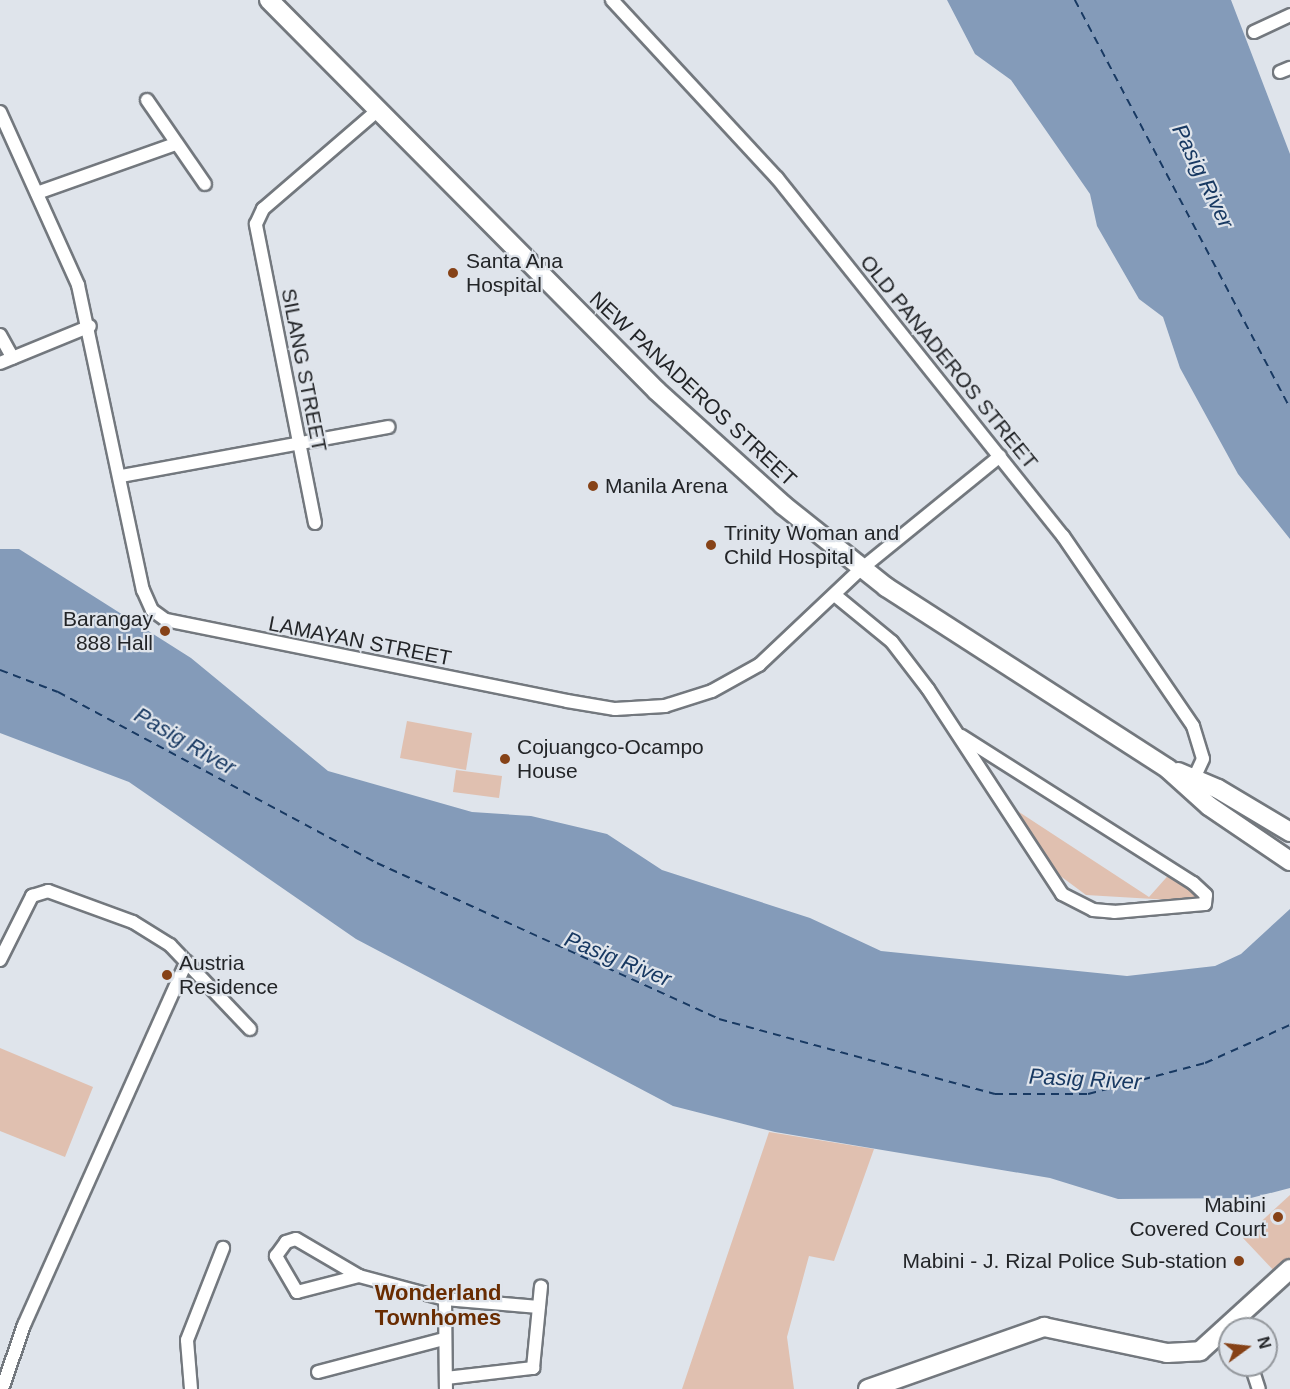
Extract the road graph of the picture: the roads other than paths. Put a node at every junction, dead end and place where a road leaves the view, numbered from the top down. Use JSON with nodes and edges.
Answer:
{"nodes":[{"id":1,"x":269,"y":0,"type":"edge"},
{"id":2,"x":612,"y":0,"type":"edge"},
{"id":3,"x":1290,"y":15,"type":"edge"},
{"id":4,"x":1254,"y":32,"type":"dead end"},
{"id":5,"x":147,"y":100,"type":"dead end"},
{"id":6,"x":378,"y":111,"type":"junction"},
{"id":7,"x":0,"y":112,"type":"edge"},
{"id":8,"x":175,"y":144,"type":"junction"},
{"id":9,"x":205,"y":184,"type":"dead end"},
{"id":10,"x":37,"y":193,"type":"junction"},
{"id":11,"x":90,"y":326,"type":"junction"},
{"id":12,"x":0,"y":335,"type":"edge"},
{"id":13,"x":13,"y":358,"type":"junction"},
{"id":14,"x":0,"y":363,"type":"edge"},
{"id":15,"x":389,"y":427,"type":"dead end"},
{"id":16,"x":297,"y":443,"type":"junction"},
{"id":17,"x":1000,"y":456,"type":"junction"},
{"id":18,"x":121,"y":476,"type":"junction"},
{"id":19,"x":315,"y":524,"type":"dead end"},
{"id":20,"x":861,"y":569,"type":"junction"},
{"id":21,"x":836,"y":596,"type":"junction"},
{"id":22,"x":961,"y":736,"type":"junction"},
{"id":23,"x":1168,"y":769,"type":"junction"},
{"id":24,"x":1194,"y":778,"type":"junction"},
{"id":25,"x":1290,"y":832,"type":"edge"},
{"id":26,"x":1290,"y":861,"type":"edge"},
{"id":27,"x":0,"y":960,"type":"edge"},
{"id":28,"x":186,"y":962,"type":"junction"},
{"id":29,"x":250,"y":1029,"type":"dead end"},
{"id":30,"x":222,"y":1248,"type":"dead end"},
{"id":31,"x":1290,"y":1269,"type":"edge"},
{"id":32,"x":359,"y":1276,"type":"junction"},
{"id":33,"x":542,"y":1286,"type":"dead end"},
{"id":34,"x":445,"y":1299,"type":"junction"},
{"id":35,"x":539,"y":1307,"type":"junction"},
{"id":36,"x":1245,"y":1317,"type":"edge"},
{"id":37,"x":444,"y":1339,"type":"junction"},
{"id":38,"x":1218,"y":1339,"type":"edge"},
{"id":39,"x":318,"y":1372,"type":"dead end"},
{"id":40,"x":446,"y":1383,"type":"edge"},
{"id":41,"x":2,"y":1389,"type":"edge"},
{"id":42,"x":191,"y":1389,"type":"edge"},
{"id":43,"x":868,"y":1389,"type":"edge"}],
"edges":[{"from":1,"to":6,"type":"main road","name":"NEW PANADEROS STREET"},
{"from":2,"to":17,"type":"street","name":"OLD PANADEROS STREET"},
{"from":3,"to":4,"type":"street"},
{"from":5,"to":8,"type":"street"},
{"from":6,"to":16,"type":"street","name":"SILANG STREET"},
{"from":6,"to":20,"type":"main road","name":"NEW PANADEROS STREET"},
{"from":7,"to":10,"type":"street","name":"LAMAYAN STREET"},
{"from":8,"to":9,"type":"street"},
{"from":8,"to":10,"type":"street"},
{"from":10,"to":11,"type":"street","name":"LAMAYAN STREET"},
{"from":11,"to":13,"type":"street"},
{"from":11,"to":18,"type":"street","name":"LAMAYAN STREET"},
{"from":12,"to":13,"type":"street"},
{"from":13,"to":14,"type":"street"},
{"from":15,"to":16,"type":"street"},
{"from":16,"to":18,"type":"street"},
{"from":16,"to":19,"type":"street","name":"SILANG STREET"},
{"from":17,"to":20,"type":"street","name":"LAMAYAN STREET"},
{"from":17,"to":24,"type":"street","name":"OLD PANADEROS STREET"},
{"from":18,"to":21,"type":"street","name":"LAMAYAN STREET"},
{"from":20,"to":21,"type":"street","name":"LAMAYAN STREET"},
{"from":20,"to":23,"type":"main road","name":"NEW PANADEROS STREET"},
{"from":21,"to":22,"type":"street"},
{"from":22,"to":22,"type":"street"},
{"from":23,"to":24,"type":"main road","name":"NEW PANADEROS STREET"},
{"from":23,"to":26,"type":"main road","name":"NEW PANADEROS STREET"},
{"from":24,"to":25,"type":"main road","name":"NEW PANADEROS STREET"},
{"from":27,"to":28,"type":"street"},
{"from":28,"to":29,"type":"street"},
{"from":28,"to":41,"type":"street"},
{"from":30,"to":42,"type":"street"},
{"from":31,"to":36,"type":"main road"},
{"from":32,"to":32,"type":"street"},
{"from":32,"to":34,"type":"street"},
{"from":33,"to":35,"type":"street"},
{"from":34,"to":35,"type":"street"},
{"from":34,"to":37,"type":"street"},
{"from":35,"to":40,"type":"street"},
{"from":37,"to":39,"type":"street"},
{"from":37,"to":40,"type":"street"},
{"from":38,"to":43,"type":"main road"}]}
